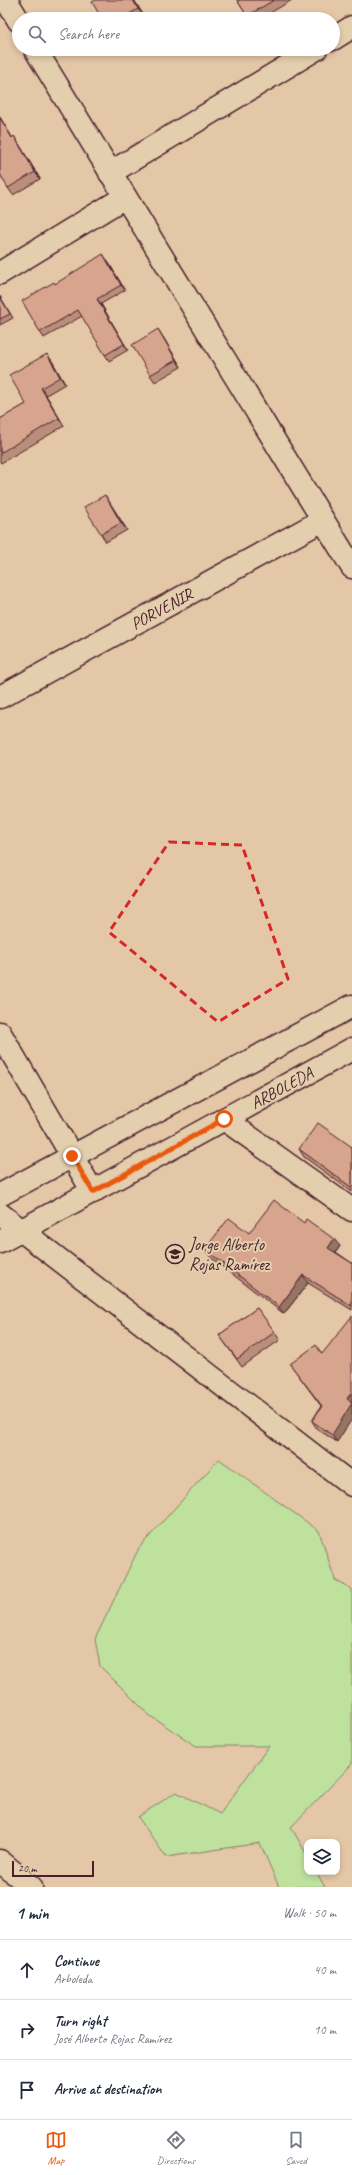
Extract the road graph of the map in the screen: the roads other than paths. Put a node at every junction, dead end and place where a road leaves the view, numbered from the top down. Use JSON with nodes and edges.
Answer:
{"nodes":[{"id":1,"x":6,"y":0,"type":"edge"},
{"id":2,"x":13,"y":12,"type":"edge"},
{"id":3,"x":352,"y":27,"type":"edge"},
{"id":4,"x":340,"y":35,"type":"edge"},
{"id":5,"x":40,"y":56,"type":"edge"},
{"id":6,"x":304,"y":56,"type":"edge"},
{"id":7,"x":110,"y":174,"type":"junction"},
{"id":8,"x":125,"y":198,"type":"junction"},
{"id":9,"x":0,"y":273,"type":"edge"},
{"id":10,"x":323,"y":520,"type":"junction"},
{"id":11,"x":352,"y":567,"type":"edge"},
{"id":12,"x":0,"y":697,"type":"edge"},
{"id":13,"x":352,"y":1006,"type":"edge"},
{"id":14,"x":0,"y":1033,"type":"edge"},
{"id":15,"x":352,"y":1049,"type":"edge"},
{"id":16,"x":224,"y":1119,"type":"junction"},
{"id":17,"x":72,"y":1156,"type":"junction"},
{"id":18,"x":93,"y":1192,"type":"junction"},
{"id":19,"x":0,"y":1195,"type":"edge"},
{"id":20,"x":352,"y":1210,"type":"edge"},
{"id":21,"x":0,"y":1214,"type":"edge"},
{"id":22,"x":21,"y":1230,"type":"junction"},
{"id":23,"x":0,"y":1242,"type":"edge"},
{"id":24,"x":352,"y":1485,"type":"edge"},
{"id":25,"x":0,"y":1861,"type":"edge"},
{"id":26,"x":31,"y":1887,"type":"edge"}],
"edges":[{"from":1,"to":2,"type":"street"},
{"from":3,"to":4,"type":"street"},
{"from":5,"to":7,"type":"street"},
{"from":6,"to":7,"type":"street"},
{"from":7,"to":8,"type":"street"},
{"from":8,"to":9,"type":"street"},
{"from":8,"to":10,"type":"street"},
{"from":10,"to":11,"type":"street"},
{"from":10,"to":12,"type":"street","name":"PORVENIR"},
{"from":13,"to":17,"type":"street"},
{"from":14,"to":17,"type":"street"},
{"from":15,"to":16,"type":"street","name":"ARBOLEDA"},
{"from":16,"to":18,"type":"street","name":"ARBOLEDA"},
{"from":16,"to":20,"type":"street"},
{"from":17,"to":18,"type":"street"},
{"from":17,"to":19,"type":"street"},
{"from":18,"to":22,"type":"street","name":"ARBOLEDA"},
{"from":21,"to":22,"type":"street"},
{"from":22,"to":23,"type":"street","name":"ARBOLEDA"},
{"from":22,"to":24,"type":"street"},
{"from":25,"to":26,"type":"street"}]}
